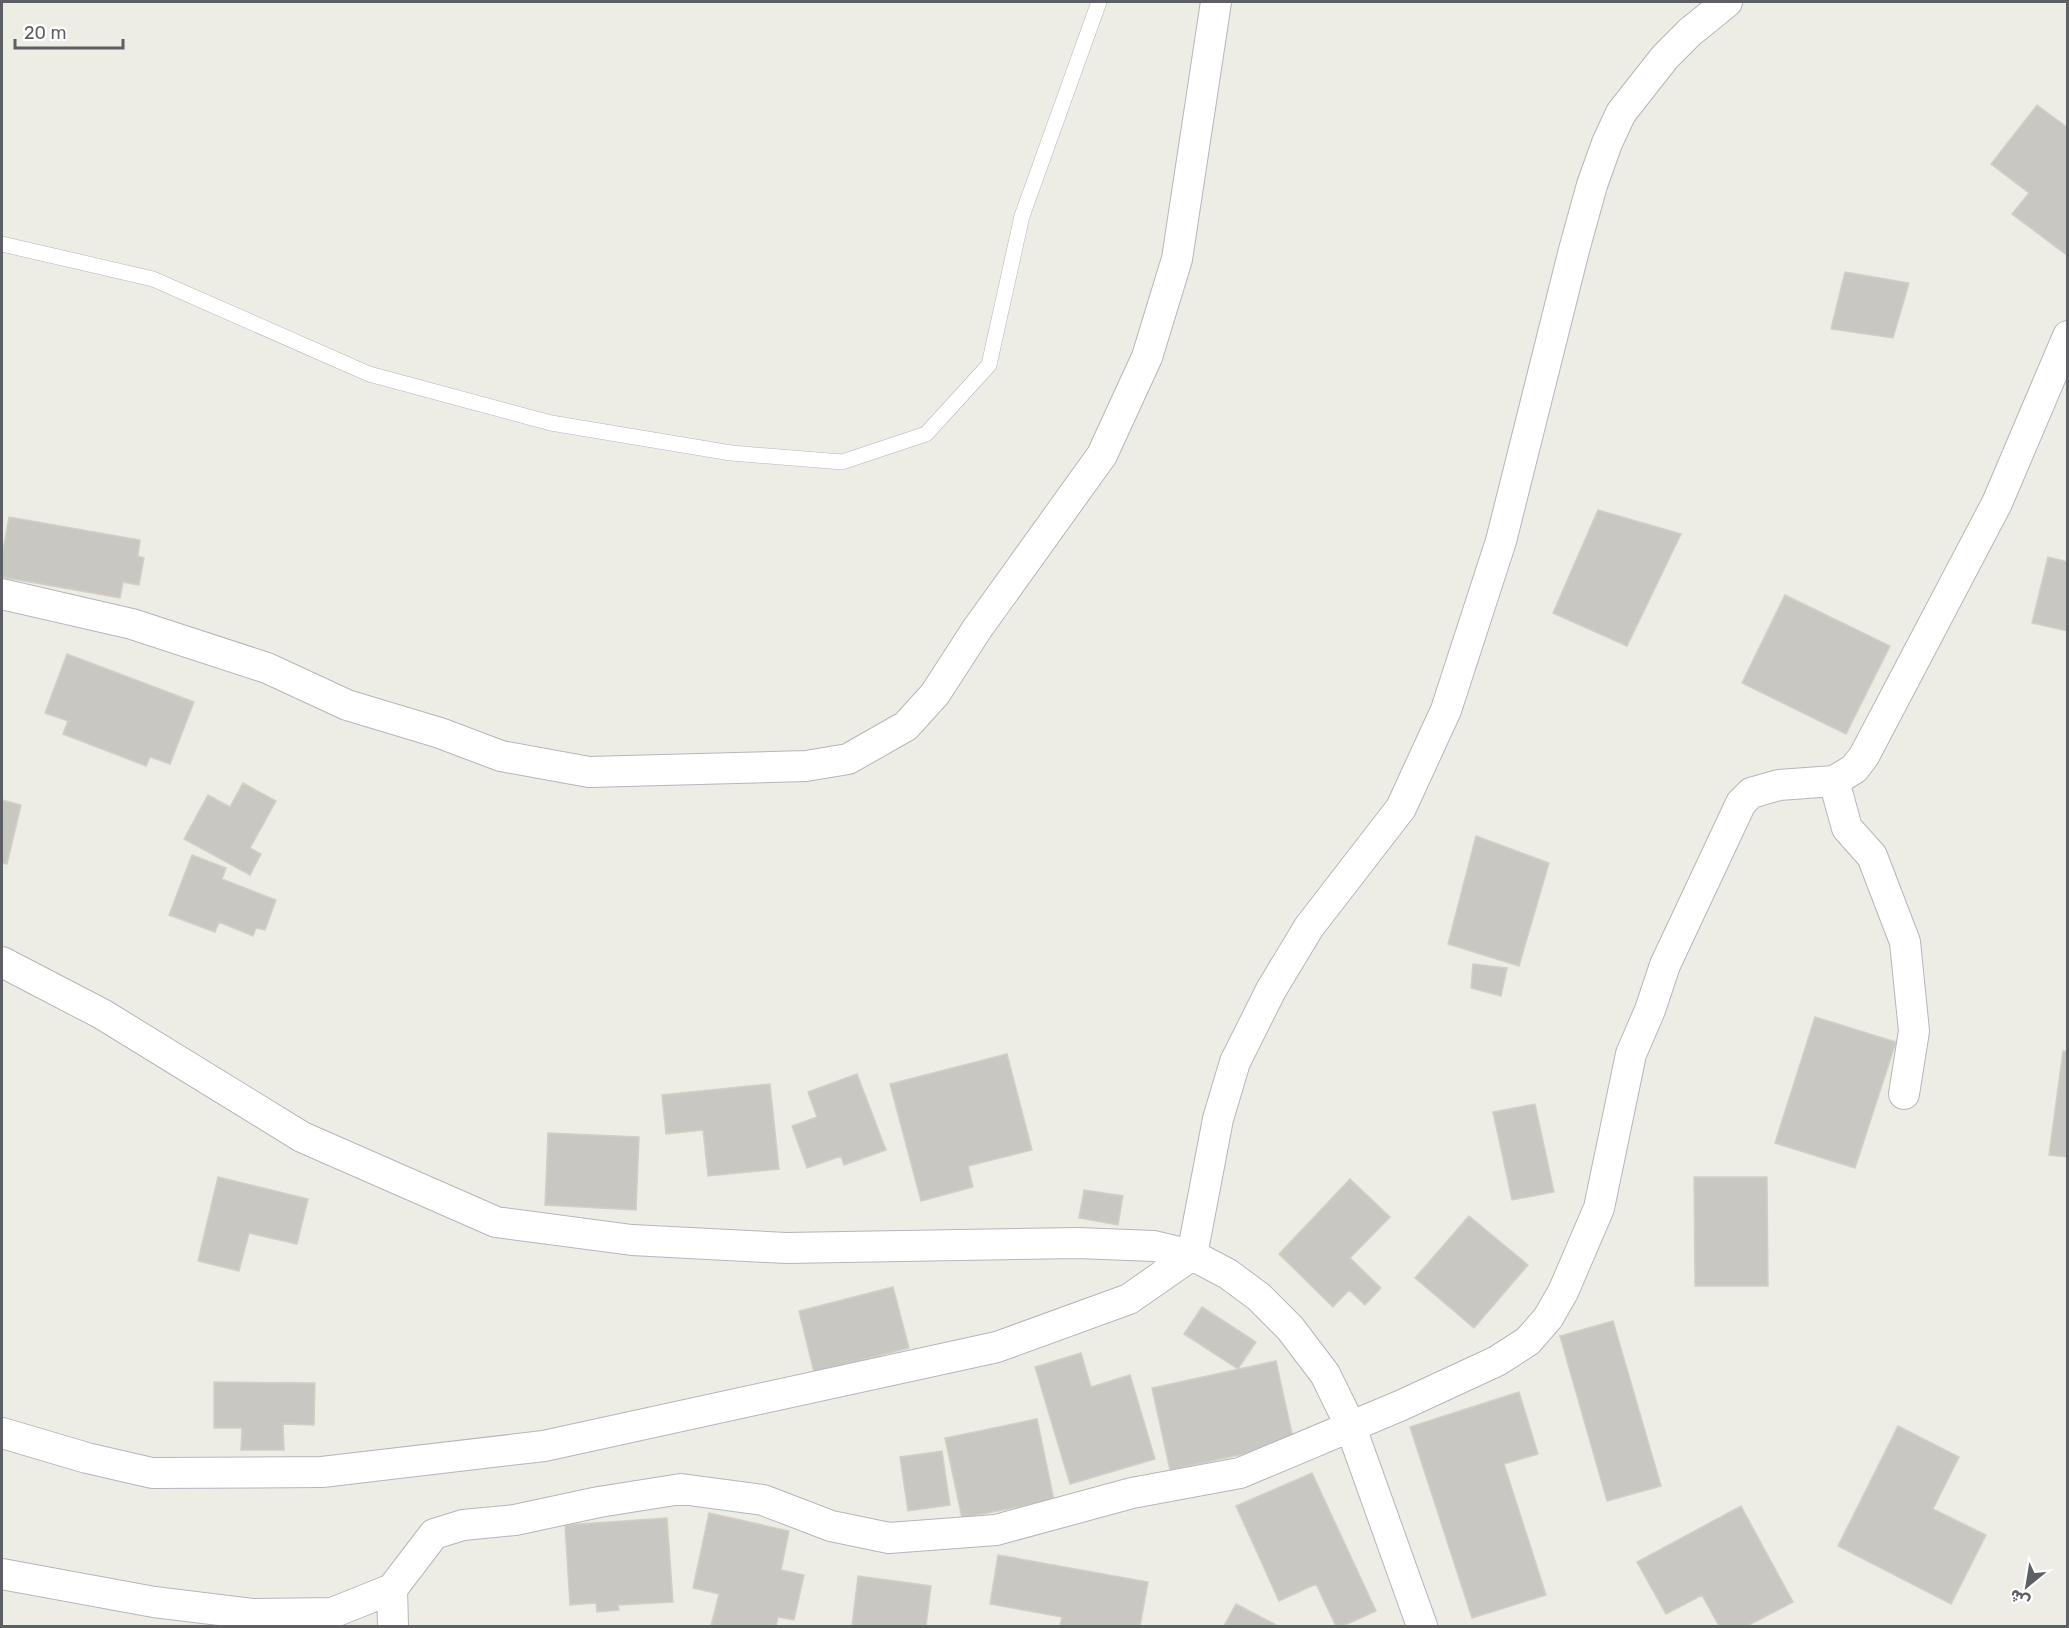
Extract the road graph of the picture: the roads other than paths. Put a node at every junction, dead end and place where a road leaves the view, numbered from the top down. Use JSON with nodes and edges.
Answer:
{"nodes":[{"id":1,"x":1099,"y":2,"type":"edge"},
{"id":2,"x":1216,"y":2,"type":"edge"},
{"id":3,"x":1727,"y":2,"type":"edge"},
{"id":4,"x":2,"y":244,"type":"edge"},
{"id":5,"x":2067,"y":336,"type":"edge"},
{"id":6,"x":2,"y":594,"type":"edge"},
{"id":7,"x":1834,"y":781,"type":"junction"},
{"id":8,"x":2,"y":962,"type":"edge"},
{"id":9,"x":1904,"y":1094,"type":"dead end"},
{"id":10,"x":1192,"y":1255,"type":"junction"},
{"id":11,"x":1350,"y":1425,"type":"junction"},
{"id":12,"x":2,"y":1433,"type":"edge"},
{"id":13,"x":2,"y":1574,"type":"edge"},
{"id":14,"x":392,"y":1589,"type":"junction"},
{"id":15,"x":393,"y":1626,"type":"edge"},
{"id":16,"x":1422,"y":1626,"type":"edge"}],
"edges":[{"from":1,"to":4,"type":"lane"},
{"from":2,"to":6,"type":"street"},
{"from":3,"to":10,"type":"street"},
{"from":5,"to":7,"type":"street"},
{"from":7,"to":9,"type":"street"},
{"from":7,"to":11,"type":"street"},
{"from":8,"to":10,"type":"street"},
{"from":10,"to":11,"type":"street"},
{"from":10,"to":12,"type":"street"},
{"from":11,"to":14,"type":"street"},
{"from":11,"to":16,"type":"street"},
{"from":13,"to":14,"type":"street"},
{"from":14,"to":15,"type":"street"}]}
